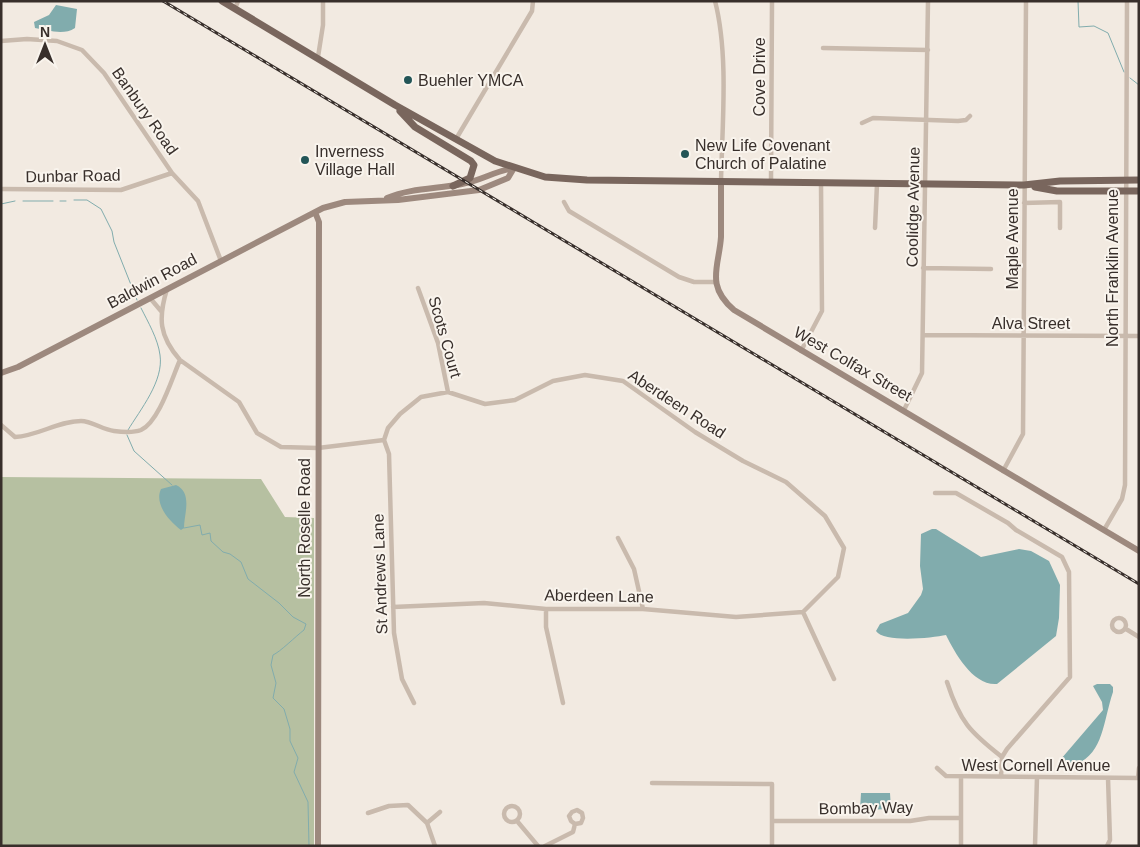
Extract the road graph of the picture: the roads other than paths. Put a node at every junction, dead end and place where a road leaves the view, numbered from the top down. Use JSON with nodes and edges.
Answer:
{"nodes":[{"id":1,"x":222,"y":1,"type":"edge"},
{"id":2,"x":238,"y":1,"type":"edge"},
{"id":3,"x":323,"y":1,"type":"edge"},
{"id":4,"x":533,"y":1,"type":"edge"},
{"id":5,"x":715,"y":1,"type":"edge"},
{"id":6,"x":772,"y":1,"type":"edge"},
{"id":7,"x":928,"y":1,"type":"edge"},
{"id":8,"x":1026,"y":1,"type":"edge"},
{"id":9,"x":1127,"y":1,"type":"edge"},
{"id":10,"x":235,"y":9,"type":"junction"},
{"id":11,"x":1,"y":41,"type":"edge"},
{"id":12,"x":823,"y":48,"type":"dead end"},
{"id":13,"x":928,"y":50,"type":"junction"},
{"id":14,"x":318,"y":57,"type":"junction"},
{"id":15,"x":395,"y":105,"type":"junction"},
{"id":16,"x":970,"y":116,"type":"dead end"},
{"id":17,"x":927,"y":119,"type":"junction"},
{"id":18,"x":862,"y":123,"type":"dead end"},
{"id":19,"x":456,"y":139,"type":"junction"},
{"id":20,"x":514,"y":168,"type":"junction"},
{"id":21,"x":172,"y":173,"type":"junction"},
{"id":22,"x":1125,"y":180,"type":"junction"},
{"id":23,"x":1139,"y":180,"type":"edge"},
{"id":24,"x":721,"y":182,"type":"junction"},
{"id":25,"x":771,"y":182,"type":"junction"},
{"id":26,"x":821,"y":184,"type":"junction"},
{"id":27,"x":877,"y":184,"type":"junction"},
{"id":28,"x":926,"y":184,"type":"junction"},
{"id":29,"x":1024,"y":185,"type":"junction"},
{"id":30,"x":453,"y":186,"type":"junction"},
{"id":31,"x":1,"y":189,"type":"edge"},
{"id":32,"x":1125,"y":191,"type":"junction"},
{"id":33,"x":1139,"y":191,"type":"edge"},
{"id":34,"x":386,"y":198,"type":"junction"},
{"id":35,"x":564,"y":202,"type":"dead end"},
{"id":36,"x":1024,"y":203,"type":"junction"},
{"id":37,"x":315,"y":212,"type":"junction"},
{"id":38,"x":876,"y":228,"type":"dead end"},
{"id":39,"x":1060,"y":228,"type":"dead end"},
{"id":40,"x":221,"y":261,"type":"junction"},
{"id":41,"x":923,"y":268,"type":"junction"},
{"id":42,"x":991,"y":269,"type":"dead end"},
{"id":43,"x":717,"y":282,"type":"junction"},
{"id":44,"x":168,"y":288,"type":"junction"},
{"id":45,"x":418,"y":288,"type":"dead end"},
{"id":46,"x":150,"y":298,"type":"junction"},
{"id":47,"x":160,"y":311,"type":"junction"},
{"id":48,"x":923,"y":335,"type":"junction"},
{"id":49,"x":1025,"y":336,"type":"junction"},
{"id":50,"x":1125,"y":336,"type":"junction"},
{"id":51,"x":1139,"y":336,"type":"edge"},
{"id":52,"x":801,"y":350,"type":"junction"},
{"id":53,"x":180,"y":360,"type":"junction"},
{"id":54,"x":1,"y":372,"type":"edge"},
{"id":55,"x":448,"y":392,"type":"junction"},
{"id":56,"x":904,"y":410,"type":"junction"},
{"id":57,"x":1,"y":425,"type":"edge"},
{"id":58,"x":384,"y":440,"type":"junction"},
{"id":59,"x":318,"y":448,"type":"junction"},
{"id":60,"x":1003,"y":471,"type":"junction"},
{"id":61,"x":935,"y":493,"type":"dead end"},
{"id":62,"x":1104,"y":530,"type":"junction"},
{"id":63,"x":618,"y":538,"type":"dead end"},
{"id":64,"x":1139,"y":551,"type":"edge"},
{"id":65,"x":393,"y":606,"type":"junction"},
{"id":66,"x":546,"y":608,"type":"junction"},
{"id":67,"x":643,"y":609,"type":"junction"},
{"id":68,"x":803,"y":612,"type":"junction"},
{"id":69,"x":1126,"y":629,"type":"dead end"},
{"id":70,"x":1139,"y":637,"type":"edge"},
{"id":71,"x":834,"y":679,"type":"dead end"},
{"id":72,"x":947,"y":682,"type":"dead end"},
{"id":73,"x":564,"y":703,"type":"dead end"},
{"id":74,"x":414,"y":704,"type":"dead end"},
{"id":75,"x":1002,"y":757,"type":"junction"},
{"id":76,"x":937,"y":768,"type":"dead end"},
{"id":77,"x":1139,"y":768,"type":"edge"},
{"id":78,"x":961,"y":776,"type":"junction"},
{"id":79,"x":1001,"y":777,"type":"junction"},
{"id":80,"x":1036,"y":777,"type":"junction"},
{"id":81,"x":1108,"y":778,"type":"junction"},
{"id":82,"x":1138,"y":778,"type":"edge"},
{"id":83,"x":652,"y":783,"type":"dead end"},
{"id":84,"x":440,"y":812,"type":"dead end"},
{"id":85,"x":368,"y":813,"type":"dead end"},
{"id":86,"x":960,"y":818,"type":"junction"},
{"id":87,"x":517,"y":821,"type":"dead end"},
{"id":88,"x":772,"y":821,"type":"junction"},
{"id":89,"x":427,"y":823,"type":"junction"},
{"id":90,"x":576,"y":824,"type":"dead end"},
{"id":91,"x":318,"y":846,"type":"edge"},
{"id":92,"x":435,"y":846,"type":"edge"},
{"id":93,"x":538,"y":846,"type":"edge"},
{"id":94,"x":545,"y":846,"type":"edge"},
{"id":95,"x":772,"y":846,"type":"edge"},
{"id":96,"x":961,"y":846,"type":"edge"},
{"id":97,"x":1035,"y":846,"type":"edge"},
{"id":98,"x":1107,"y":846,"type":"edge"}],
"edges":[{"from":1,"to":10,"type":"main road"},
{"from":2,"to":10,"type":"street"},
{"from":3,"to":14,"type":"street"},
{"from":4,"to":19,"type":"street"},
{"from":5,"to":24,"type":"street"},
{"from":6,"to":25,"type":"street","name":"Cove Drive"},
{"from":7,"to":13,"type":"street","name":"Coolidge Avenue"},
{"from":8,"to":29,"type":"street","name":"Maple Avenue"},
{"from":9,"to":22,"type":"street","name":"North Franklin Avenue"},
{"from":10,"to":14,"type":"main road"},
{"from":11,"to":21,"type":"street","name":"Banbury Road"},
{"from":12,"to":13,"type":"street"},
{"from":13,"to":17,"type":"street","name":"Coolidge Avenue"},
{"from":14,"to":15,"type":"main road"},
{"from":15,"to":19,"type":"main road"},
{"from":15,"to":30,"type":"main road"},
{"from":16,"to":17,"type":"street"},
{"from":17,"to":18,"type":"street"},
{"from":17,"to":28,"type":"street","name":"Coolidge Avenue"},
{"from":19,"to":20,"type":"main road"},
{"from":20,"to":24,"type":"main road"},
{"from":20,"to":30,"type":"main road"},
{"from":20,"to":34,"type":"main road"},
{"from":21,"to":31,"type":"street","name":"Dunbar Road"},
{"from":21,"to":40,"type":"street","name":"Banbury Road"},
{"from":22,"to":23,"type":"main road"},
{"from":22,"to":29,"type":"main road"},
{"from":22,"to":32,"type":"street","name":"North Franklin Avenue"},
{"from":24,"to":25,"type":"main road"},
{"from":24,"to":43,"type":"main road"},
{"from":25,"to":26,"type":"main road"},
{"from":26,"to":27,"type":"main road"},
{"from":26,"to":52,"type":"street"},
{"from":27,"to":28,"type":"main road"},
{"from":27,"to":38,"type":"street"},
{"from":28,"to":29,"type":"main road"},
{"from":28,"to":41,"type":"street","name":"Coolidge Avenue"},
{"from":29,"to":32,"type":"main road"},
{"from":29,"to":36,"type":"street","name":"Maple Avenue"},
{"from":30,"to":34,"type":"main road"},
{"from":32,"to":33,"type":"main road"},
{"from":32,"to":50,"type":"street","name":"North Franklin Avenue"},
{"from":34,"to":37,"type":"main road","name":"Baldwin Road"},
{"from":35,"to":43,"type":"street"},
{"from":36,"to":39,"type":"street"},
{"from":36,"to":49,"type":"street","name":"Maple Avenue"},
{"from":37,"to":40,"type":"main road","name":"Baldwin Road"},
{"from":37,"to":59,"type":"main road","name":"North Roselle Road"},
{"from":40,"to":44,"type":"main road","name":"Baldwin Road"},
{"from":41,"to":42,"type":"street"},
{"from":41,"to":48,"type":"street","name":"Coolidge Avenue"},
{"from":43,"to":52,"type":"main road","name":"West Colfax Street"},
{"from":44,"to":46,"type":"main road","name":"Baldwin Road"},
{"from":44,"to":47,"type":"street"},
{"from":45,"to":55,"type":"street","name":"Scots Court"},
{"from":46,"to":47,"type":"street"},
{"from":46,"to":54,"type":"main road","name":"Baldwin Road"},
{"from":47,"to":53,"type":"street"},
{"from":48,"to":49,"type":"street","name":"Alva Street"},
{"from":48,"to":56,"type":"street","name":"Coolidge Avenue"},
{"from":49,"to":50,"type":"street","name":"Alva Street"},
{"from":49,"to":60,"type":"street","name":"Maple Avenue"},
{"from":50,"to":51,"type":"street","name":"Alva Street"},
{"from":50,"to":62,"type":"street","name":"North Franklin Avenue"},
{"from":52,"to":56,"type":"main road","name":"West Colfax Street"},
{"from":53,"to":57,"type":"street"},
{"from":53,"to":59,"type":"street"},
{"from":55,"to":58,"type":"street","name":"Aberdeen Road"},
{"from":55,"to":68,"type":"street","name":"Aberdeen Road"},
{"from":56,"to":60,"type":"main road","name":"West Colfax Street"},
{"from":58,"to":59,"type":"street"},
{"from":58,"to":65,"type":"street","name":"St Andrews Lane"},
{"from":59,"to":91,"type":"main road","name":"North Roselle Road"},
{"from":60,"to":62,"type":"main road","name":"West Colfax Street"},
{"from":61,"to":75,"type":"street"},
{"from":62,"to":64,"type":"main road","name":"West Colfax Street"},
{"from":63,"to":67,"type":"street"},
{"from":65,"to":66,"type":"street","name":"Aberdeen Lane"},
{"from":65,"to":74,"type":"street","name":"St Andrews Lane"},
{"from":66,"to":67,"type":"street","name":"Aberdeen Lane"},
{"from":66,"to":73,"type":"street"},
{"from":67,"to":68,"type":"street","name":"Aberdeen Lane"},
{"from":68,"to":71,"type":"street"},
{"from":69,"to":70,"type":"street"},
{"from":72,"to":75,"type":"street"},
{"from":75,"to":79,"type":"street"},
{"from":76,"to":78,"type":"street","name":"West Cornell Avenue"},
{"from":77,"to":82,"type":"street"},
{"from":78,"to":79,"type":"street","name":"West Cornell Avenue"},
{"from":78,"to":86,"type":"street"},
{"from":79,"to":80,"type":"street","name":"West Cornell Avenue"},
{"from":80,"to":81,"type":"street","name":"West Cornell Avenue"},
{"from":80,"to":97,"type":"street"},
{"from":81,"to":82,"type":"street","name":"West Cornell Avenue"},
{"from":81,"to":98,"type":"street"},
{"from":83,"to":88,"type":"street"},
{"from":84,"to":89,"type":"street"},
{"from":85,"to":89,"type":"street"},
{"from":86,"to":88,"type":"street","name":"Bombay Way"},
{"from":86,"to":96,"type":"street"},
{"from":87,"to":93,"type":"street"},
{"from":88,"to":95,"type":"street"},
{"from":89,"to":92,"type":"street"},
{"from":90,"to":94,"type":"street"}]}
